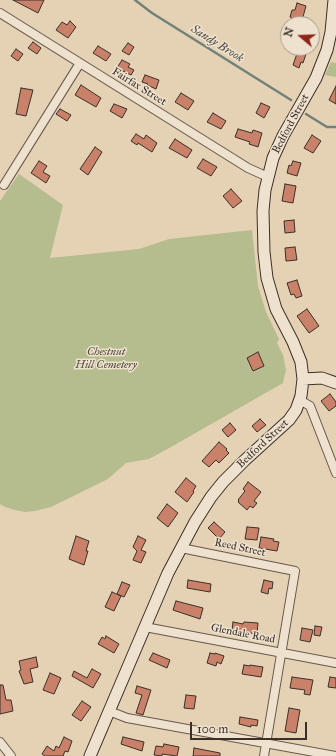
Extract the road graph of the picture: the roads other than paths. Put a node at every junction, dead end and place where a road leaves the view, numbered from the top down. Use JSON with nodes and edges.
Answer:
{"nodes":[{"id":1,"x":334,"y":0,"type":"edge"},
{"id":2,"x":0,"y":13,"type":"edge"},
{"id":3,"x":80,"y":63,"type":"junction"},
{"id":4,"x":268,"y":177,"type":"junction"},
{"id":5,"x":4,"y":185,"type":"dead end"},
{"id":6,"x":303,"y":379,"type":"junction"},
{"id":7,"x":336,"y":383,"type":"edge"},
{"id":8,"x":300,"y":400,"type":"junction"},
{"id":9,"x":336,"y":473,"type":"edge"},
{"id":10,"x":181,"y":548,"type":"junction"},
{"id":11,"x":145,"y":627,"type":"junction"},
{"id":12,"x":282,"y":653,"type":"junction"},
{"id":13,"x":336,"y":663,"type":"edge"},
{"id":14,"x":109,"y":711,"type":"junction"},
{"id":15,"x":0,"y":742,"type":"edge"},
{"id":16,"x":266,"y":743,"type":"junction"},
{"id":17,"x":11,"y":756,"type":"edge"},
{"id":18,"x":90,"y":756,"type":"edge"},
{"id":19,"x":264,"y":756,"type":"edge"},
{"id":20,"x":336,"y":756,"type":"edge"}],
"edges":[{"from":1,"to":4,"type":"main road","name":"Bedford Street"},
{"from":2,"to":3,"type":"street","name":"Fairfax Street"},
{"from":3,"to":4,"type":"street","name":"Fairfax Street"},
{"from":3,"to":5,"type":"street"},
{"from":4,"to":6,"type":"main road","name":"Bedford Street"},
{"from":6,"to":7,"type":"main road"},
{"from":6,"to":8,"type":"main road","name":"Bedford Street"},
{"from":8,"to":9,"type":"street"},
{"from":8,"to":10,"type":"main road","name":"Bedford Street"},
{"from":10,"to":11,"type":"main road","name":"Bedford Street"},
{"from":10,"to":12,"type":"street","name":"Reed Street"},
{"from":11,"to":12,"type":"street","name":"Glendale Road"},
{"from":11,"to":14,"type":"main road","name":"Bedford Street"},
{"from":12,"to":13,"type":"street","name":"Glendale Road"},
{"from":12,"to":16,"type":"street"},
{"from":14,"to":16,"type":"street"},
{"from":14,"to":18,"type":"main road","name":"Bedford Street"},
{"from":15,"to":17,"type":"street"},
{"from":16,"to":19,"type":"street"},
{"from":16,"to":20,"type":"street"}]}
